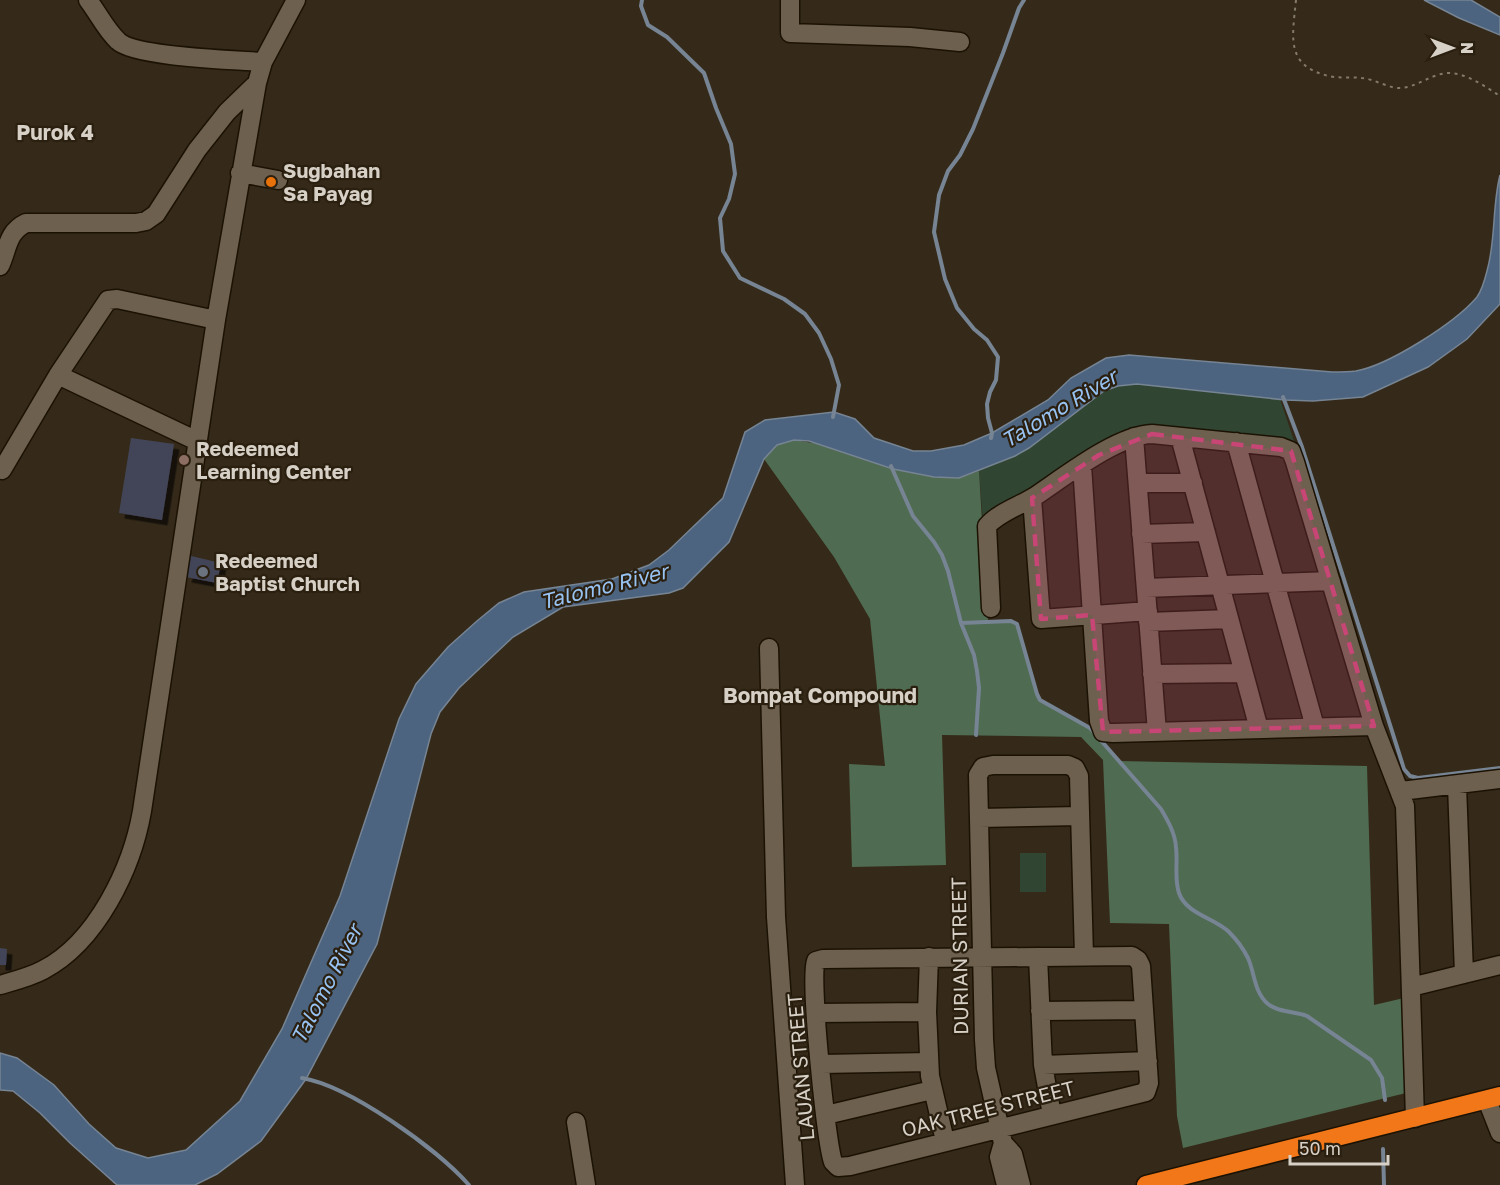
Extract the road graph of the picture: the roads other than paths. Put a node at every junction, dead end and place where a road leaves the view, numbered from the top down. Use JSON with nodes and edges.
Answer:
{"nodes":[{"id":1,"x":88,"y":0,"type":"edge"},
{"id":2,"x":296,"y":0,"type":"edge"},
{"id":3,"x":790,"y":0,"type":"edge"},
{"id":4,"x":960,"y":42,"type":"dead end"},
{"id":5,"x":263,"y":62,"type":"junction"},
{"id":6,"x":257,"y":83,"type":"junction"},
{"id":7,"x":240,"y":173,"type":"junction"},
{"id":8,"x":278,"y":180,"type":"dead end"},
{"id":9,"x":0,"y":266,"type":"edge"},
{"id":10,"x":216,"y":320,"type":"junction"},
{"id":11,"x":58,"y":375,"type":"junction"},
{"id":12,"x":1180,"y":436,"type":"junction"},
{"id":13,"x":1134,"y":437,"type":"junction"},
{"id":14,"x":197,"y":441,"type":"junction"},
{"id":15,"x":1236,"y":442,"type":"junction"},
{"id":16,"x":1082,"y":465,"type":"junction"},
{"id":17,"x":2,"y":470,"type":"dead end"},
{"id":18,"x":1138,"y":483,"type":"junction"},
{"id":19,"x":1193,"y":483,"type":"junction"},
{"id":20,"x":1032,"y":498,"type":"junction"},
{"id":21,"x":1206,"y":532,"type":"junction"},
{"id":22,"x":1142,"y":534,"type":"junction"},
{"id":23,"x":1331,"y":581,"type":"junction"},
{"id":24,"x":1275,"y":584,"type":"junction"},
{"id":25,"x":1220,"y":586,"type":"junction"},
{"id":26,"x":1146,"y":588,"type":"junction"},
{"id":27,"x":991,"y":608,"type":"dead end"},
{"id":28,"x":1092,"y":615,"type":"junction"},
{"id":29,"x":1148,"y":617,"type":"junction"},
{"id":30,"x":1230,"y":619,"type":"junction"},
{"id":31,"x":769,"y":648,"type":"dead end"},
{"id":32,"x":1244,"y":673,"type":"junction"},
{"id":33,"x":1152,"y":674,"type":"junction"},
{"id":34,"x":1374,"y":726,"type":"junction"},
{"id":35,"x":1315,"y":727,"type":"junction"},
{"id":36,"x":1259,"y":729,"type":"junction"},
{"id":37,"x":1156,"y":732,"type":"junction"},
{"id":38,"x":1500,"y":779,"type":"edge"},
{"id":39,"x":1457,"y":785,"type":"junction"},
{"id":40,"x":1401,"y":791,"type":"junction"},
{"id":41,"x":1080,"y":816,"type":"junction"},
{"id":42,"x":979,"y":818,"type":"junction"},
{"id":43,"x":1084,"y":956,"type":"junction"},
{"id":44,"x":929,"y":957,"type":"junction"},
{"id":45,"x":981,"y":957,"type":"junction"},
{"id":46,"x":1038,"y":957,"type":"junction"},
{"id":47,"x":1500,"y":965,"type":"edge"},
{"id":48,"x":1464,"y":974,"type":"junction"},
{"id":49,"x":0,"y":985,"type":"edge"},
{"id":50,"x":1411,"y":987,"type":"junction"},
{"id":51,"x":1144,"y":1010,"type":"junction"},
{"id":52,"x":1040,"y":1011,"type":"junction"},
{"id":53,"x":927,"y":1012,"type":"junction"},
{"id":54,"x":816,"y":1013,"type":"junction"},
{"id":55,"x":1148,"y":1061,"type":"junction"},
{"id":56,"x":929,"y":1062,"type":"junction"},
{"id":57,"x":821,"y":1064,"type":"junction"},
{"id":58,"x":1043,"y":1065,"type":"junction"},
{"id":59,"x":932,"y":1090,"type":"junction"},
{"id":60,"x":1493,"y":1098,"type":"edge"},
{"id":61,"x":826,"y":1115,"type":"junction"},
{"id":62,"x":1052,"y":1115,"type":"junction"},
{"id":63,"x":1415,"y":1118,"type":"junction"},
{"id":64,"x":576,"y":1122,"type":"dead end"},
{"id":65,"x":1500,"y":1133,"type":"edge"},
{"id":66,"x":1001,"y":1136,"type":"junction"},
{"id":67,"x":945,"y":1141,"type":"junction"},
{"id":68,"x":838,"y":1167,"type":"joint"},
{"id":69,"x":586,"y":1185,"type":"edge"},
{"id":70,"x":795,"y":1185,"type":"edge"},
{"id":71,"x":1006,"y":1185,"type":"edge"},
{"id":72,"x":1021,"y":1185,"type":"edge"},
{"id":73,"x":1146,"y":1185,"type":"edge"}],
"edges":[{"from":1,"to":5,"type":"street"},
{"from":2,"to":5,"type":"street"},
{"from":3,"to":4,"type":"street"},
{"from":5,"to":6,"type":"street"},
{"from":6,"to":7,"type":"street"},
{"from":6,"to":9,"type":"street"},
{"from":7,"to":8,"type":"street"},
{"from":7,"to":10,"type":"street"},
{"from":10,"to":11,"type":"street"},
{"from":10,"to":14,"type":"street"},
{"from":11,"to":14,"type":"street"},
{"from":11,"to":17,"type":"street"},
{"from":12,"to":13,"type":"street"},
{"from":12,"to":15,"type":"street"},
{"from":12,"to":19,"type":"street"},
{"from":13,"to":16,"type":"street"},
{"from":13,"to":18,"type":"street"},
{"from":14,"to":49,"type":"street"},
{"from":15,"to":23,"type":"street"},
{"from":15,"to":24,"type":"street"},
{"from":16,"to":20,"type":"street"},
{"from":16,"to":28,"type":"street"},
{"from":18,"to":19,"type":"street"},
{"from":18,"to":22,"type":"street"},
{"from":19,"to":21,"type":"street"},
{"from":20,"to":27,"type":"street"},
{"from":20,"to":28,"type":"street"},
{"from":21,"to":22,"type":"street"},
{"from":21,"to":25,"type":"street"},
{"from":22,"to":26,"type":"street"},
{"from":23,"to":24,"type":"street"},
{"from":23,"to":34,"type":"street"},
{"from":24,"to":25,"type":"street"},
{"from":24,"to":35,"type":"street"},
{"from":25,"to":26,"type":"street"},
{"from":25,"to":30,"type":"street"},
{"from":26,"to":29,"type":"street"},
{"from":28,"to":29,"type":"street"},
{"from":28,"to":37,"type":"street"},
{"from":29,"to":30,"type":"street"},
{"from":29,"to":33,"type":"street"},
{"from":30,"to":32,"type":"street"},
{"from":31,"to":70,"type":"street"},
{"from":32,"to":33,"type":"street"},
{"from":32,"to":36,"type":"street"},
{"from":33,"to":37,"type":"street"},
{"from":34,"to":35,"type":"street"},
{"from":34,"to":40,"type":"street"},
{"from":35,"to":36,"type":"street"},
{"from":36,"to":37,"type":"street"},
{"from":38,"to":39,"type":"street"},
{"from":39,"to":40,"type":"street"},
{"from":39,"to":48,"type":"street"},
{"from":40,"to":50,"type":"street"},
{"from":41,"to":42,"type":"street"},
{"from":41,"to":42,"type":"street","name":"DURIAN STREET"},
{"from":41,"to":43,"type":"street"},
{"from":42,"to":45,"type":"street","name":"DURIAN STREET"},
{"from":43,"to":46,"type":"street"},
{"from":43,"to":51,"type":"street"},
{"from":44,"to":45,"type":"street"},
{"from":44,"to":53,"type":"street"},
{"from":44,"to":54,"type":"street","name":"LAUAN STREET"},
{"from":45,"to":46,"type":"street"},
{"from":45,"to":66,"type":"street","name":"DURIAN STREET"},
{"from":46,"to":52,"type":"street"},
{"from":47,"to":48,"type":"street"},
{"from":48,"to":50,"type":"street"},
{"from":50,"to":63,"type":"street"},
{"from":51,"to":52,"type":"street"},
{"from":51,"to":55,"type":"street"},
{"from":52,"to":58,"type":"street"},
{"from":53,"to":54,"type":"street"},
{"from":53,"to":56,"type":"street"},
{"from":54,"to":57,"type":"street","name":"LAUAN STREET"},
{"from":55,"to":58,"type":"street"},
{"from":55,"to":62,"type":"street","name":"OAK TREE STREET"},
{"from":56,"to":57,"type":"street"},
{"from":56,"to":59,"type":"street"},
{"from":57,"to":61,"type":"street","name":"LAUAN STREET"},
{"from":58,"to":62,"type":"street"},
{"from":59,"to":61,"type":"street"},
{"from":59,"to":67,"type":"street"},
{"from":60,"to":63,"type":"highway"},
{"from":60,"to":65,"type":"street"},
{"from":61,"to":68,"type":"street","name":"LAUAN STREET"},
{"from":62,"to":66,"type":"street","name":"OAK TREE STREET"},
{"from":63,"to":73,"type":"highway"},
{"from":64,"to":69,"type":"street"},
{"from":66,"to":67,"type":"street","name":"OAK TREE STREET"},
{"from":66,"to":71,"type":"street","name":"DURIAN STREET"},
{"from":66,"to":72,"type":"street","name":"DURIAN STREET"},
{"from":67,"to":68,"type":"street","name":"OAK TREE STREET"}]}
